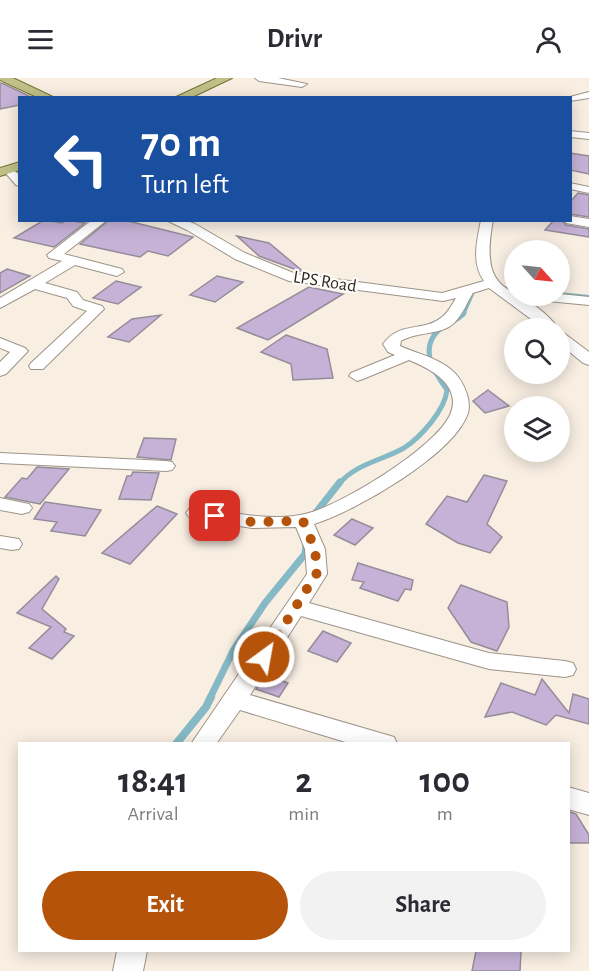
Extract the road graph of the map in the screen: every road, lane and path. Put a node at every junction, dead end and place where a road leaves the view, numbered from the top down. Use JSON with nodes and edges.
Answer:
{"nodes":[{"id":1,"x":4,"y":78,"type":"edge"},
{"id":2,"x":226,"y":78,"type":"edge"},
{"id":3,"x":259,"y":78,"type":"edge"},
{"id":4,"x":302,"y":84,"type":"dead end"},
{"id":5,"x":589,"y":95,"type":"edge"},
{"id":6,"x":45,"y":96,"type":"edge"},
{"id":7,"x":184,"y":96,"type":"edge"},
{"id":8,"x":572,"y":98,"type":"edge"},
{"id":9,"x":572,"y":134,"type":"edge"},
{"id":10,"x":589,"y":136,"type":"edge"},
{"id":11,"x":572,"y":186,"type":"edge"},
{"id":12,"x":589,"y":190,"type":"edge"},
{"id":13,"x":572,"y":220,"type":"edge"},
{"id":14,"x":97,"y":222,"type":"edge"},
{"id":15,"x":177,"y":222,"type":"edge"},
{"id":16,"x":486,"y":222,"type":"edge"},
{"id":17,"x":589,"y":223,"type":"edge"},
{"id":18,"x":74,"y":260,"type":"junction"},
{"id":19,"x":117,"y":272,"type":"dead end"},
{"id":20,"x":34,"y":284,"type":"junction"},
{"id":21,"x":498,"y":285,"type":"edge"},
{"id":22,"x":467,"y":291,"type":"junction"},
{"id":23,"x":570,"y":299,"type":"edge"},
{"id":24,"x":589,"y":301,"type":"edge"},
{"id":25,"x":0,"y":304,"type":"edge"},
{"id":26,"x":540,"y":318,"type":"edge"},
{"id":27,"x":0,"y":343,"type":"edge"},
{"id":28,"x":570,"y":345,"type":"edge"},
{"id":29,"x":409,"y":355,"type":"junction"},
{"id":30,"x":589,"y":360,"type":"edge"},
{"id":31,"x":37,"y":366,"type":"dead end"},
{"id":32,"x":0,"y":371,"type":"edge"},
{"id":33,"x":357,"y":376,"type":"dead end"},
{"id":34,"x":0,"y":458,"type":"edge"},
{"id":35,"x":166,"y":466,"type":"dead end"},
{"id":36,"x":0,"y":504,"type":"edge"},
{"id":37,"x":22,"y":508,"type":"dead end"},
{"id":38,"x":196,"y":513,"type":"dead end"},
{"id":39,"x":303,"y":521,"type":"junction"},
{"id":40,"x":295,"y":607,"type":"junction"},
{"id":41,"x":565,"y":669,"type":"dead end"},
{"id":42,"x":233,"y":699,"type":"junction"},
{"id":43,"x":205,"y":742,"type":"edge"},
{"id":44,"x":378,"y":742,"type":"edge"},
{"id":45,"x":570,"y":799,"type":"edge"},
{"id":46,"x":589,"y":804,"type":"edge"},
{"id":47,"x":132,"y":952,"type":"edge"},
{"id":48,"x":128,"y":971,"type":"edge"}],
"edges":[{"from":1,"to":6,"type":"main road"},
{"from":2,"to":7,"type":"main road"},
{"from":3,"to":4,"type":"street"},
{"from":5,"to":8,"type":"street"},
{"from":9,"to":10,"type":"street"},
{"from":11,"to":12,"type":"street"},
{"from":13,"to":17,"type":"street"},
{"from":14,"to":18,"type":"street"},
{"from":15,"to":22,"type":"street","name":"LPS Road"},
{"from":16,"to":21,"type":"street"},
{"from":18,"to":19,"type":"street"},
{"from":18,"to":20,"type":"street"},
{"from":20,"to":25,"type":"street"},
{"from":20,"to":31,"type":"street"},
{"from":21,"to":22,"type":"street","name":"LPS Road"},
{"from":21,"to":26,"type":"street"},
{"from":22,"to":29,"type":"street"},
{"from":23,"to":24,"type":"street"},
{"from":27,"to":32,"type":"street"},
{"from":28,"to":30,"type":"street"},
{"from":29,"to":33,"type":"street"},
{"from":29,"to":39,"type":"street"},
{"from":34,"to":35,"type":"street"},
{"from":36,"to":37,"type":"street"},
{"from":38,"to":39,"type":"street"},
{"from":39,"to":40,"type":"street"},
{"from":40,"to":41,"type":"street"},
{"from":40,"to":42,"type":"street"},
{"from":42,"to":43,"type":"street"},
{"from":42,"to":44,"type":"street"},
{"from":45,"to":46,"type":"street"},
{"from":47,"to":48,"type":"street"}]}
